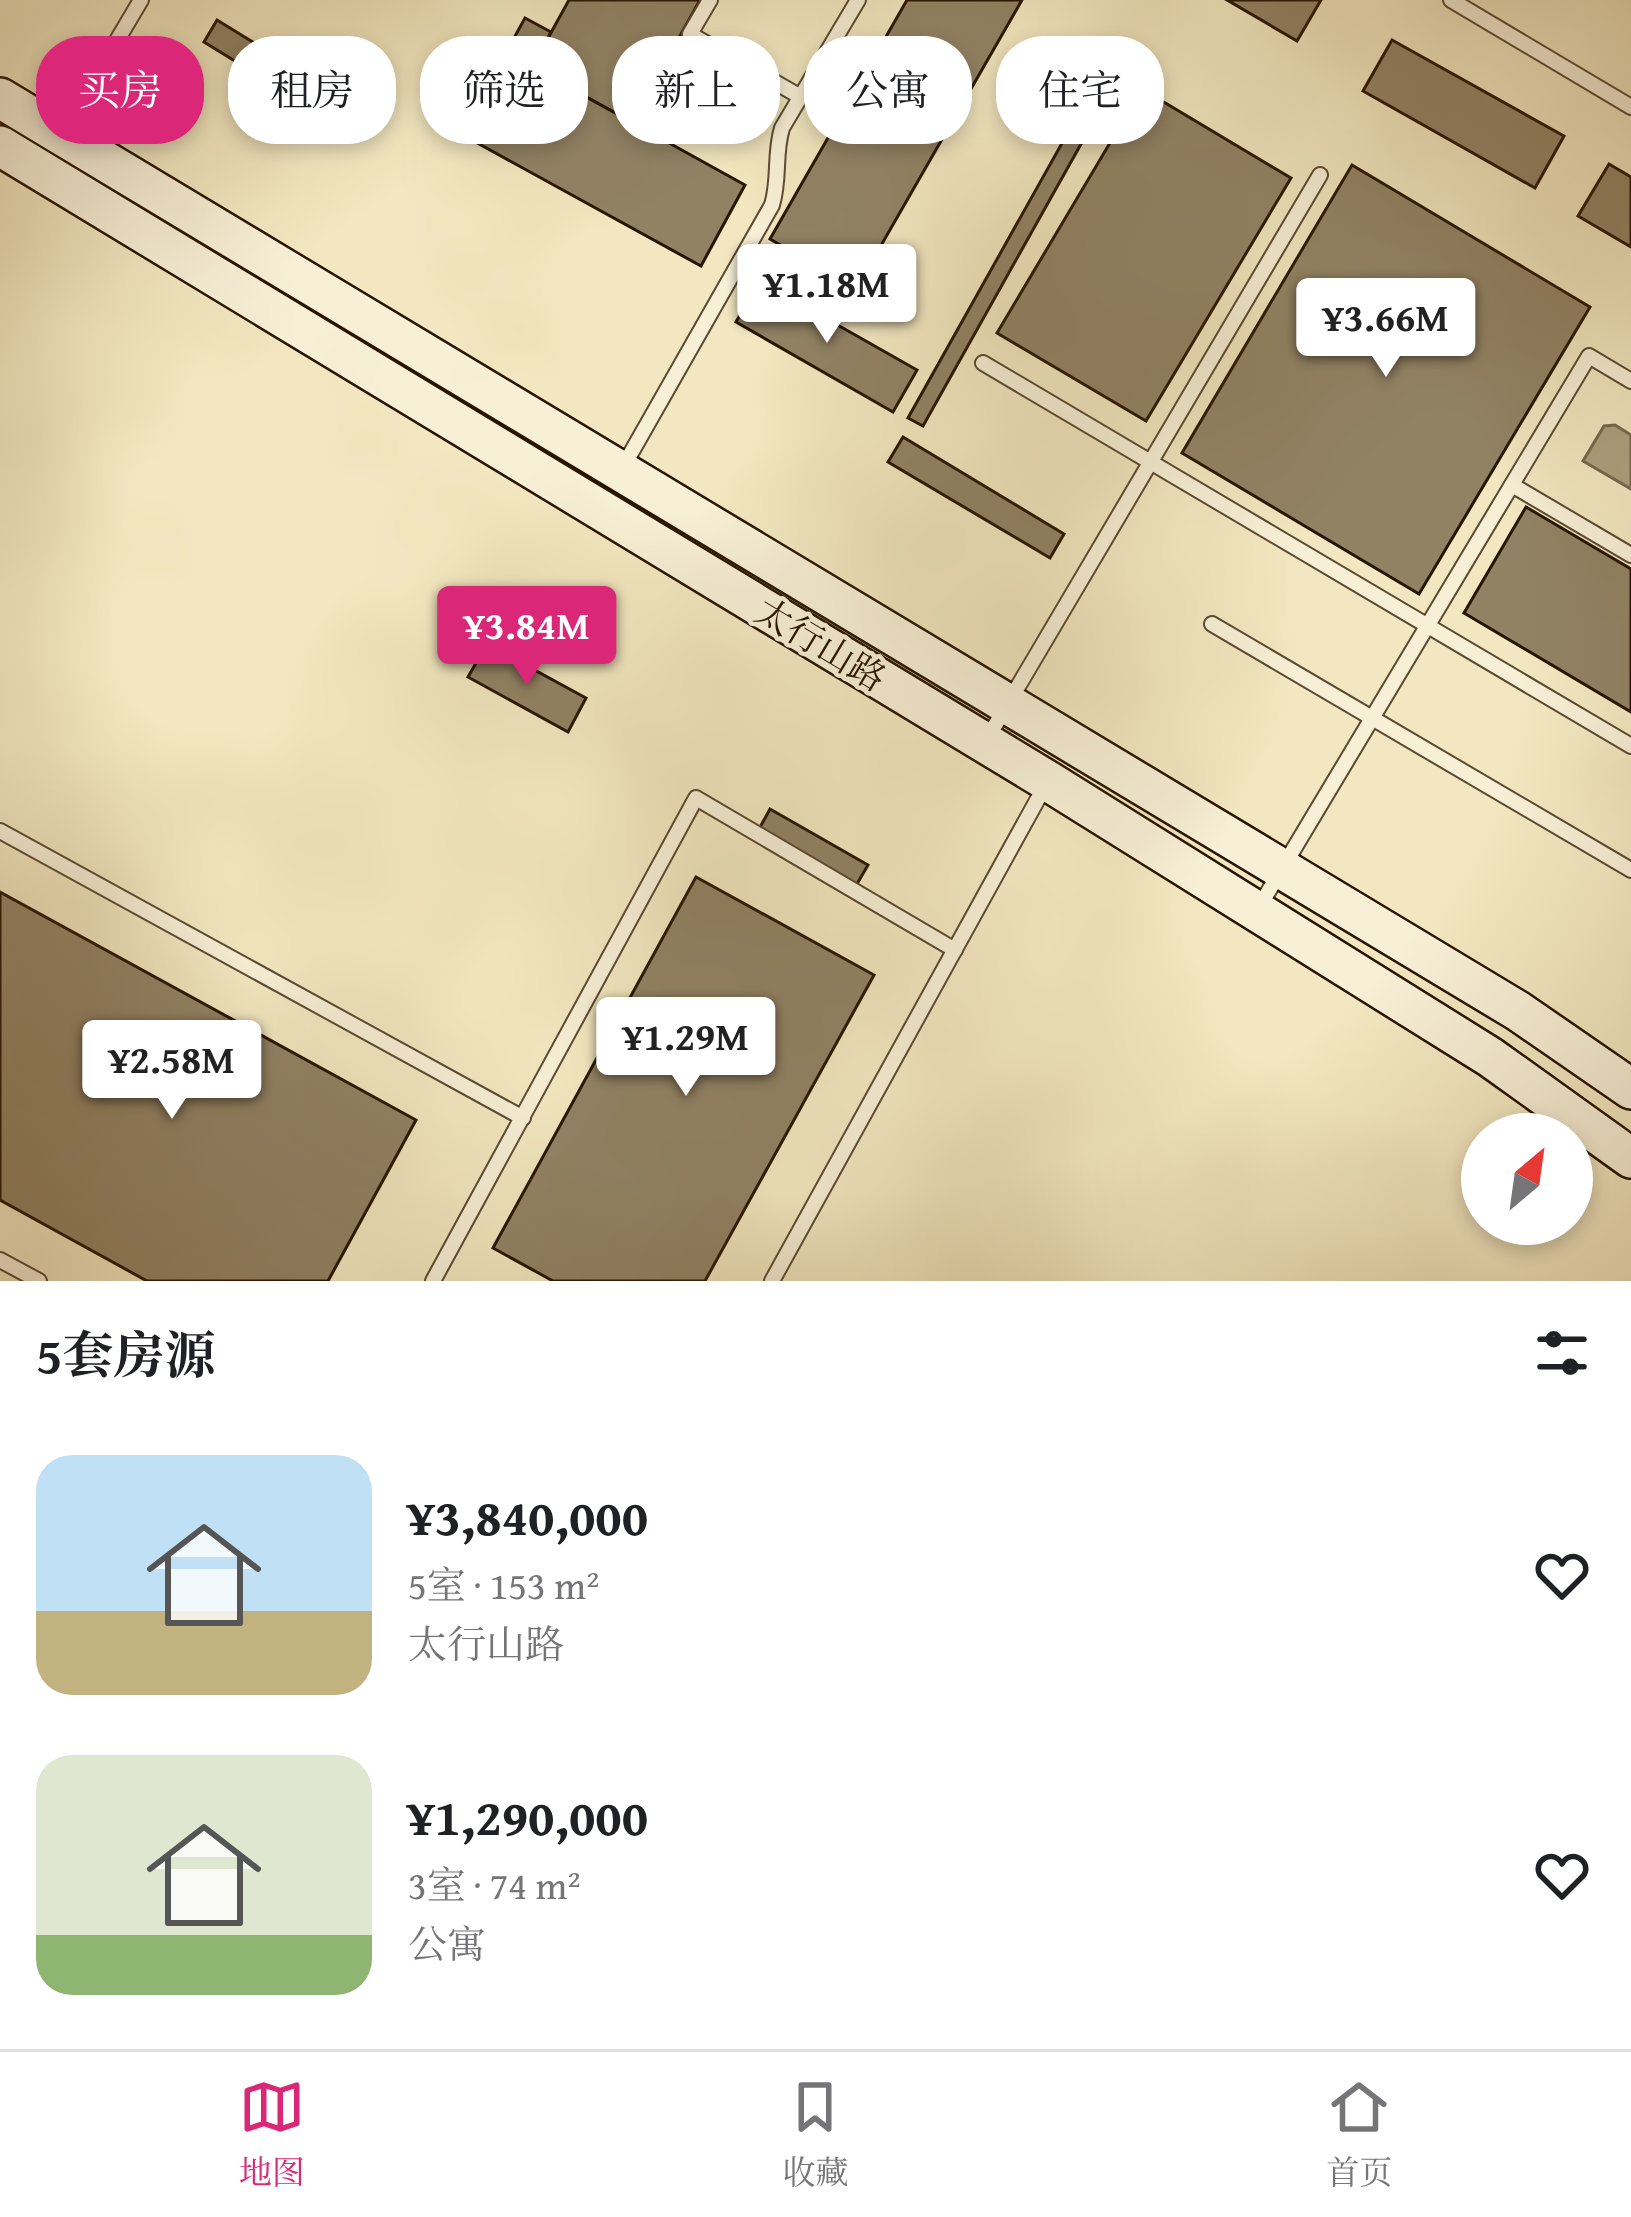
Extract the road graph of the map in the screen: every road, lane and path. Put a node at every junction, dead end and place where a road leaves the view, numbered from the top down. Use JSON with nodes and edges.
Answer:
{"nodes":[{"id":1,"x":141,"y":0,"type":"edge"},
{"id":2,"x":710,"y":0,"type":"edge"},
{"id":3,"x":858,"y":0,"type":"edge"},
{"id":4,"x":1451,"y":0,"type":"edge"},
{"id":5,"x":120,"y":36,"type":"edge"},
{"id":6,"x":801,"y":97,"type":"junction"},
{"id":7,"x":0,"y":98,"type":"edge"},
{"id":8,"x":1631,"y":107,"type":"edge"},
{"id":9,"x":36,"y":120,"type":"edge"},
{"id":10,"x":56,"y":144,"type":"edge"},
{"id":11,"x":76,"y":144,"type":"edge"},
{"id":12,"x":0,"y":146,"type":"edge"},
{"id":13,"x":40,"y":170,"type":"junction"},
{"id":14,"x":1320,"y":175,"type":"dead end"},
{"id":15,"x":983,"y":363,"type":"dead end"},
{"id":16,"x":1631,"y":381,"type":"edge"},
{"id":17,"x":1151,"y":462,"type":"junction"},
{"id":18,"x":620,"y":471,"type":"junction"},
{"id":19,"x":1512,"y":485,"type":"junction"},
{"id":20,"x":598,"y":509,"type":"junction"},
{"id":21,"x":1631,"y":555,"type":"edge"},
{"id":22,"x":1212,"y":625,"type":"dead end"},
{"id":23,"x":1428,"y":626,"type":"junction"},
{"id":24,"x":1008,"y":704,"type":"junction"},
{"id":25,"x":1372,"y":719,"type":"junction"},
{"id":26,"x":986,"y":743,"type":"junction"},
{"id":27,"x":1631,"y":746,"type":"edge"},
{"id":28,"x":1048,"y":781,"type":"junction"},
{"id":29,"x":0,"y":831,"type":"edge"},
{"id":30,"x":1282,"y":869,"type":"junction"},
{"id":31,"x":1631,"y":869,"type":"edge"},
{"id":32,"x":1257,"y":911,"type":"junction"},
{"id":33,"x":955,"y":950,"type":"junction"},
{"id":34,"x":1629,"y":1087,"type":"edge"},
{"id":35,"x":523,"y":1118,"type":"junction"},
{"id":36,"x":1631,"y":1158,"type":"edge"},
{"id":37,"x":0,"y":1260,"type":"edge"},
{"id":38,"x":39,"y":1281,"type":"edge"},
{"id":39,"x":433,"y":1281,"type":"edge"},
{"id":40,"x":772,"y":1281,"type":"edge"}],
"edges":[{"from":1,"to":5,"type":"lane"},
{"from":2,"to":6,"type":"lane"},
{"from":3,"to":6,"type":"lane"},
{"from":4,"to":8,"type":"lane"},
{"from":6,"to":18,"type":"lane"},
{"from":7,"to":9,"type":"street","name":"太行山路"},
{"from":10,"to":13,"type":"lane"},
{"from":11,"to":18,"type":"street","name":"太行山路"},
{"from":12,"to":13,"type":"street","name":"太行山路"},
{"from":13,"to":20,"type":"street","name":"太行山路"},
{"from":14,"to":17,"type":"lane"},
{"from":15,"to":17,"type":"lane"},
{"from":16,"to":19,"type":"lane"},
{"from":17,"to":23,"type":"lane"},
{"from":17,"to":24,"type":"lane"},
{"from":18,"to":20,"type":"lane"},
{"from":18,"to":24,"type":"street","name":"太行山路"},
{"from":19,"to":21,"type":"lane"},
{"from":19,"to":23,"type":"lane"},
{"from":20,"to":26,"type":"street","name":"太行山路"},
{"from":22,"to":25,"type":"lane"},
{"from":23,"to":25,"type":"lane"},
{"from":23,"to":27,"type":"lane"},
{"from":24,"to":26,"type":"lane"},
{"from":24,"to":30,"type":"street","name":"太行山路"},
{"from":25,"to":30,"type":"lane"},
{"from":25,"to":31,"type":"lane"},
{"from":26,"to":28,"type":"street","name":"太行山路"},
{"from":28,"to":32,"type":"street","name":"太行山路"},
{"from":28,"to":33,"type":"lane"},
{"from":29,"to":35,"type":"lane"},
{"from":30,"to":32,"type":"lane"},
{"from":30,"to":34,"type":"street","name":"太行山路"},
{"from":32,"to":36,"type":"street","name":"太行山路"},
{"from":33,"to":35,"type":"lane"},
{"from":33,"to":40,"type":"lane"},
{"from":35,"to":39,"type":"lane"},
{"from":37,"to":38,"type":"lane"}]}
